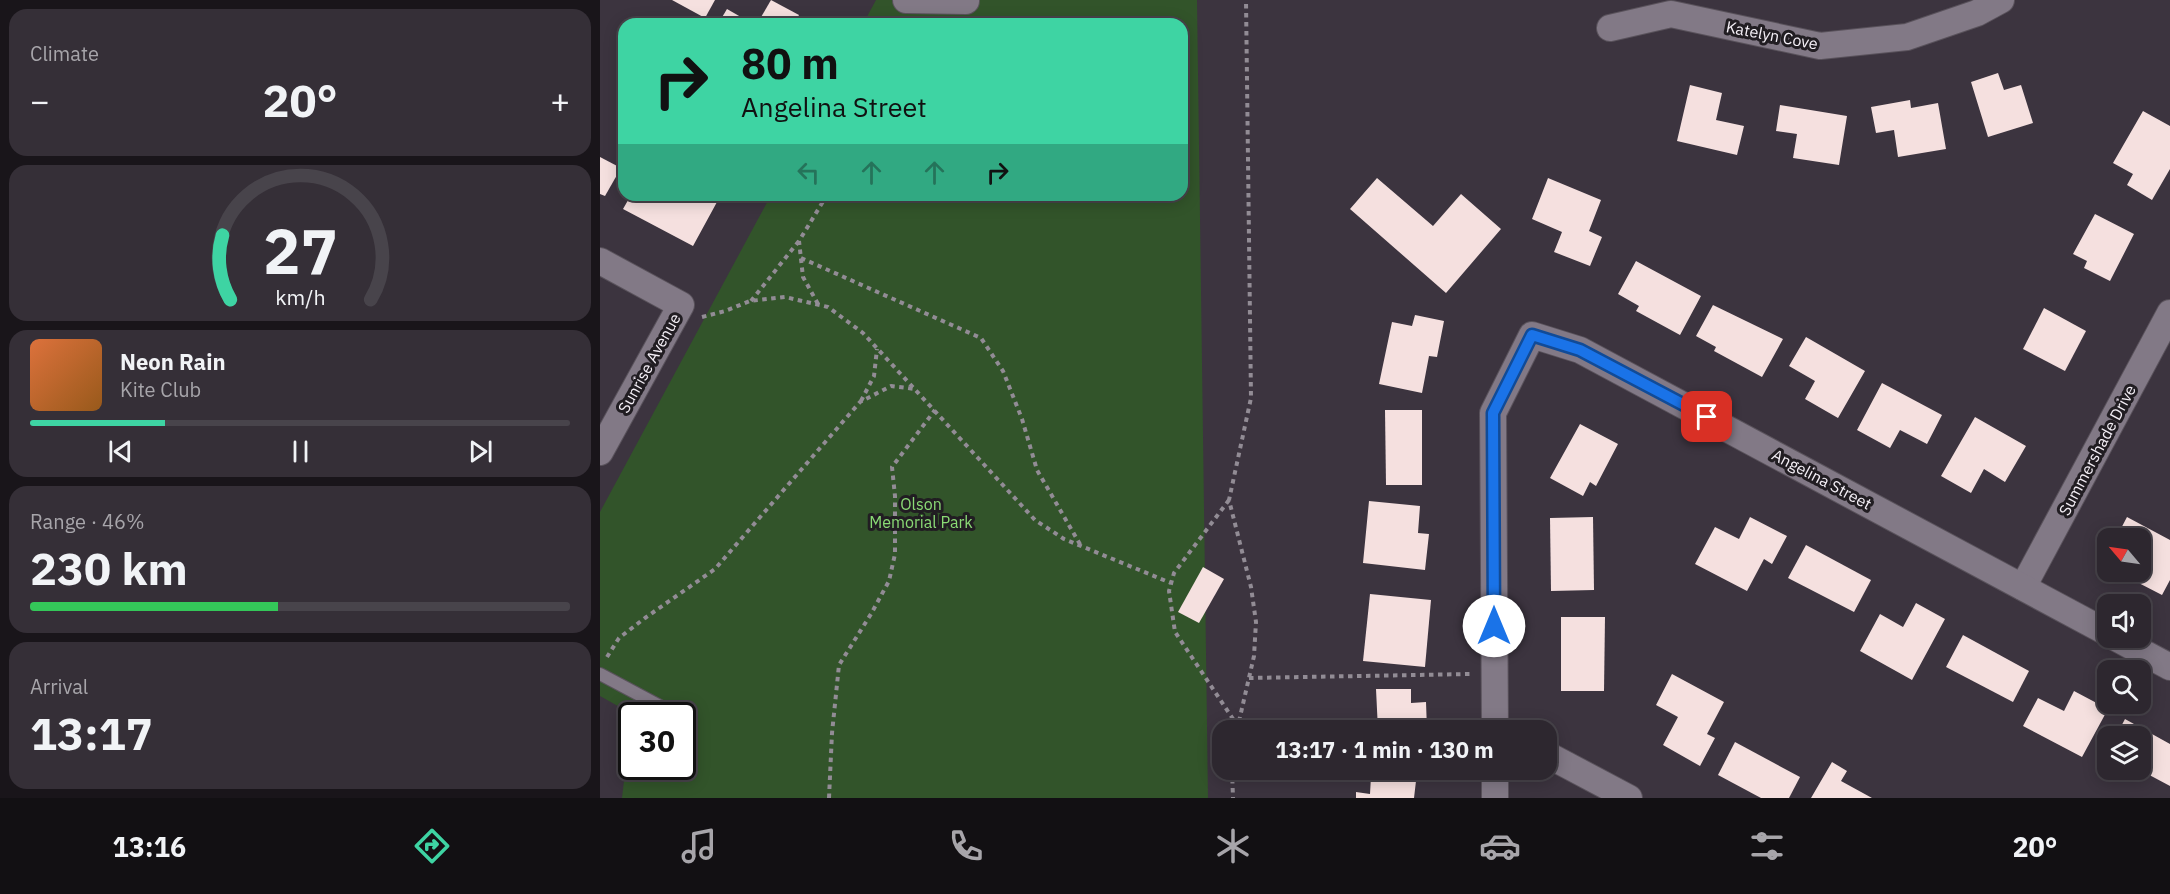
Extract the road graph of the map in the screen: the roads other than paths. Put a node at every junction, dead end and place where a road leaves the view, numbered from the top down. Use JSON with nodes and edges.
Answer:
{"nodes":[{"id":1,"x":906,"y":0,"type":"edge"},
{"id":2,"x":2001,"y":0,"type":"edge"},
{"id":3,"x":966,"y":1,"type":"edge"},
{"id":4,"x":1610,"y":28,"type":"dead end"},
{"id":5,"x":600,"y":261,"type":"edge"},
{"id":6,"x":2170,"y":313,"type":"edge"},
{"id":7,"x":600,"y":452,"type":"edge"},
{"id":8,"x":2023,"y":586,"type":"junction"},
{"id":9,"x":2097,"y":627,"type":"edge"},
{"id":10,"x":2135,"y":648,"type":"edge"},
{"id":11,"x":2170,"y":667,"type":"edge"},
{"id":12,"x":600,"y":674,"type":"edge"},
{"id":13,"x":652,"y":702,"type":"edge"},
{"id":14,"x":1497,"y":720,"type":"edge"},
{"id":15,"x":1557,"y":760,"type":"edge"},
{"id":16,"x":1495,"y":780,"type":"edge"},
{"id":17,"x":1495,"y":798,"type":"edge"},
{"id":18,"x":1629,"y":798,"type":"edge"}],
"edges":[{"from":1,"to":3,"type":"street"},
{"from":2,"to":4,"type":"street","name":"Katelyn Cove"},
{"from":5,"to":7,"type":"street","name":"Sunrise Avenue"},
{"from":6,"to":8,"type":"street","name":"Summershade Drive"},
{"from":8,"to":9,"type":"street","name":"Angelina Street"},
{"from":8,"to":14,"type":"street","name":"Angelina Street"},
{"from":10,"to":11,"type":"street"},
{"from":12,"to":13,"type":"lane"},
{"from":15,"to":18,"type":"street"},
{"from":16,"to":17,"type":"street"}]}
